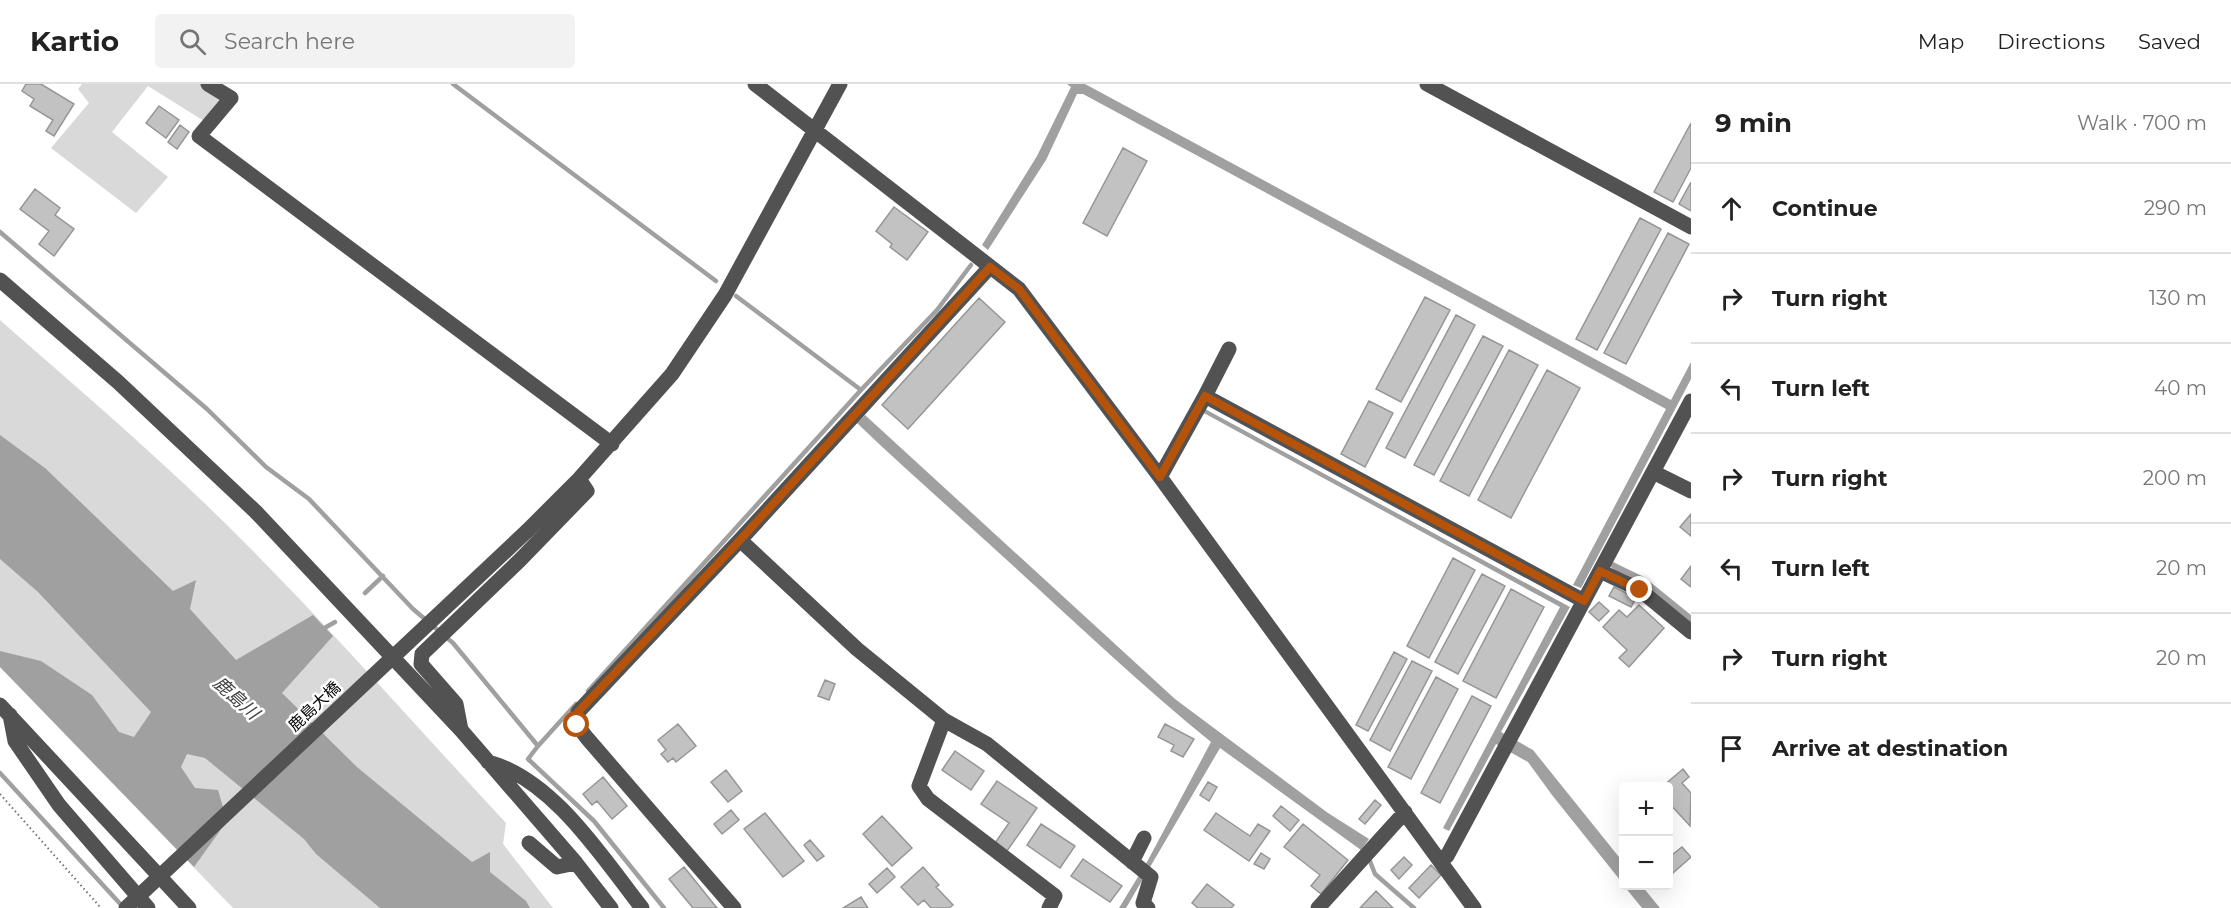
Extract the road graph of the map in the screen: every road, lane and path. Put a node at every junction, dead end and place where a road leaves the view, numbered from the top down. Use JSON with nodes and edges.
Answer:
{"nodes":[{"id":1,"x":208,"y":84,"type":"edge"},
{"id":2,"x":755,"y":84,"type":"edge"},
{"id":3,"x":840,"y":84,"type":"edge"},
{"id":4,"x":1426,"y":84,"type":"edge"},
{"id":5,"x":815,"y":130,"type":"junction"},
{"id":6,"x":1691,"y":227,"type":"edge"},
{"id":7,"x":990,"y":267,"type":"junction"},
{"id":8,"x":0,"y":280,"type":"edge"},
{"id":9,"x":1229,"y":349,"type":"dead end"},
{"id":10,"x":1205,"y":396,"type":"junction"},
{"id":11,"x":1691,"y":401,"type":"edge"},
{"id":12,"x":612,"y":444,"type":"junction"},
{"id":13,"x":1653,"y":472,"type":"junction"},
{"id":14,"x":1160,"y":477,"type":"junction"},
{"id":15,"x":579,"y":479,"type":"junction"},
{"id":16,"x":1691,"y":491,"type":"edge"},
{"id":17,"x":740,"y":540,"type":"junction"},
{"id":18,"x":1600,"y":571,"type":"junction"},
{"id":19,"x":1584,"y":601,"type":"junction"},
{"id":20,"x":1691,"y":632,"type":"edge"},
{"id":21,"x":5,"y":710,"type":"edge"},
{"id":22,"x":944,"y":720,"type":"junction"},
{"id":23,"x":461,"y":730,"type":"junction"},
{"id":24,"x":488,"y":762,"type":"junction"},
{"id":25,"x":0,"y":794,"type":"edge"},
{"id":26,"x":1405,"y":812,"type":"junction"},
{"id":27,"x":1144,"y":838,"type":"dead end"},
{"id":28,"x":529,"y":843,"type":"dead end"},
{"id":29,"x":1440,"y":860,"type":"junction"},
{"id":30,"x":576,"y":863,"type":"junction"},
{"id":31,"x":1135,"y":864,"type":"junction"},
{"id":32,"x":608,"y":906,"type":"edge"},
{"id":33,"x":101,"y":908,"type":"edge"},
{"id":34,"x":126,"y":908,"type":"edge"},
{"id":35,"x":148,"y":908,"type":"edge"},
{"id":36,"x":189,"y":908,"type":"edge"},
{"id":37,"x":642,"y":908,"type":"edge"},
{"id":38,"x":734,"y":908,"type":"edge"},
{"id":39,"x":1049,"y":908,"type":"edge"},
{"id":40,"x":1148,"y":908,"type":"edge"},
{"id":41,"x":1318,"y":908,"type":"edge"},
{"id":42,"x":1474,"y":908,"type":"edge"}],
"edges":[{"from":1,"to":12,"type":"street"},
{"from":2,"to":5,"type":"street"},
{"from":3,"to":5,"type":"street","name":"鹿島大橋"},
{"from":4,"to":6,"type":"street"},
{"from":5,"to":7,"type":"street"},
{"from":5,"to":12,"type":"street","name":"鹿島大橋"},
{"from":7,"to":14,"type":"street"},
{"from":7,"to":17,"type":"street"},
{"from":8,"to":23,"type":"street"},
{"from":9,"to":10,"type":"street"},
{"from":10,"to":14,"type":"street"},
{"from":10,"to":19,"type":"street"},
{"from":11,"to":13,"type":"street"},
{"from":12,"to":15,"type":"street","name":"鹿島大橋"},
{"from":13,"to":16,"type":"street"},
{"from":13,"to":18,"type":"street"},
{"from":14,"to":26,"type":"street"},
{"from":15,"to":23,"type":"street"},
{"from":15,"to":34,"type":"street","name":"鹿島大橋","bridge":true},
{"from":17,"to":22,"type":"street"},
{"from":17,"to":38,"type":"street"},
{"from":18,"to":19,"type":"street"},
{"from":18,"to":20,"type":"street"},
{"from":19,"to":29,"type":"street"},
{"from":21,"to":35,"type":"street"},
{"from":21,"to":36,"type":"street"},
{"from":22,"to":31,"type":"street"},
{"from":22,"to":39,"type":"street"},
{"from":23,"to":24,"type":"street"},
{"from":24,"to":30,"type":"street"},
{"from":24,"to":37,"type":"street"},
{"from":25,"to":33,"type":"path"},
{"from":26,"to":29,"type":"street"},
{"from":26,"to":41,"type":"street"},
{"from":27,"to":31,"type":"street"},
{"from":28,"to":30,"type":"street"},
{"from":29,"to":42,"type":"street"},
{"from":30,"to":32,"type":"street"},
{"from":31,"to":40,"type":"street"}]}
